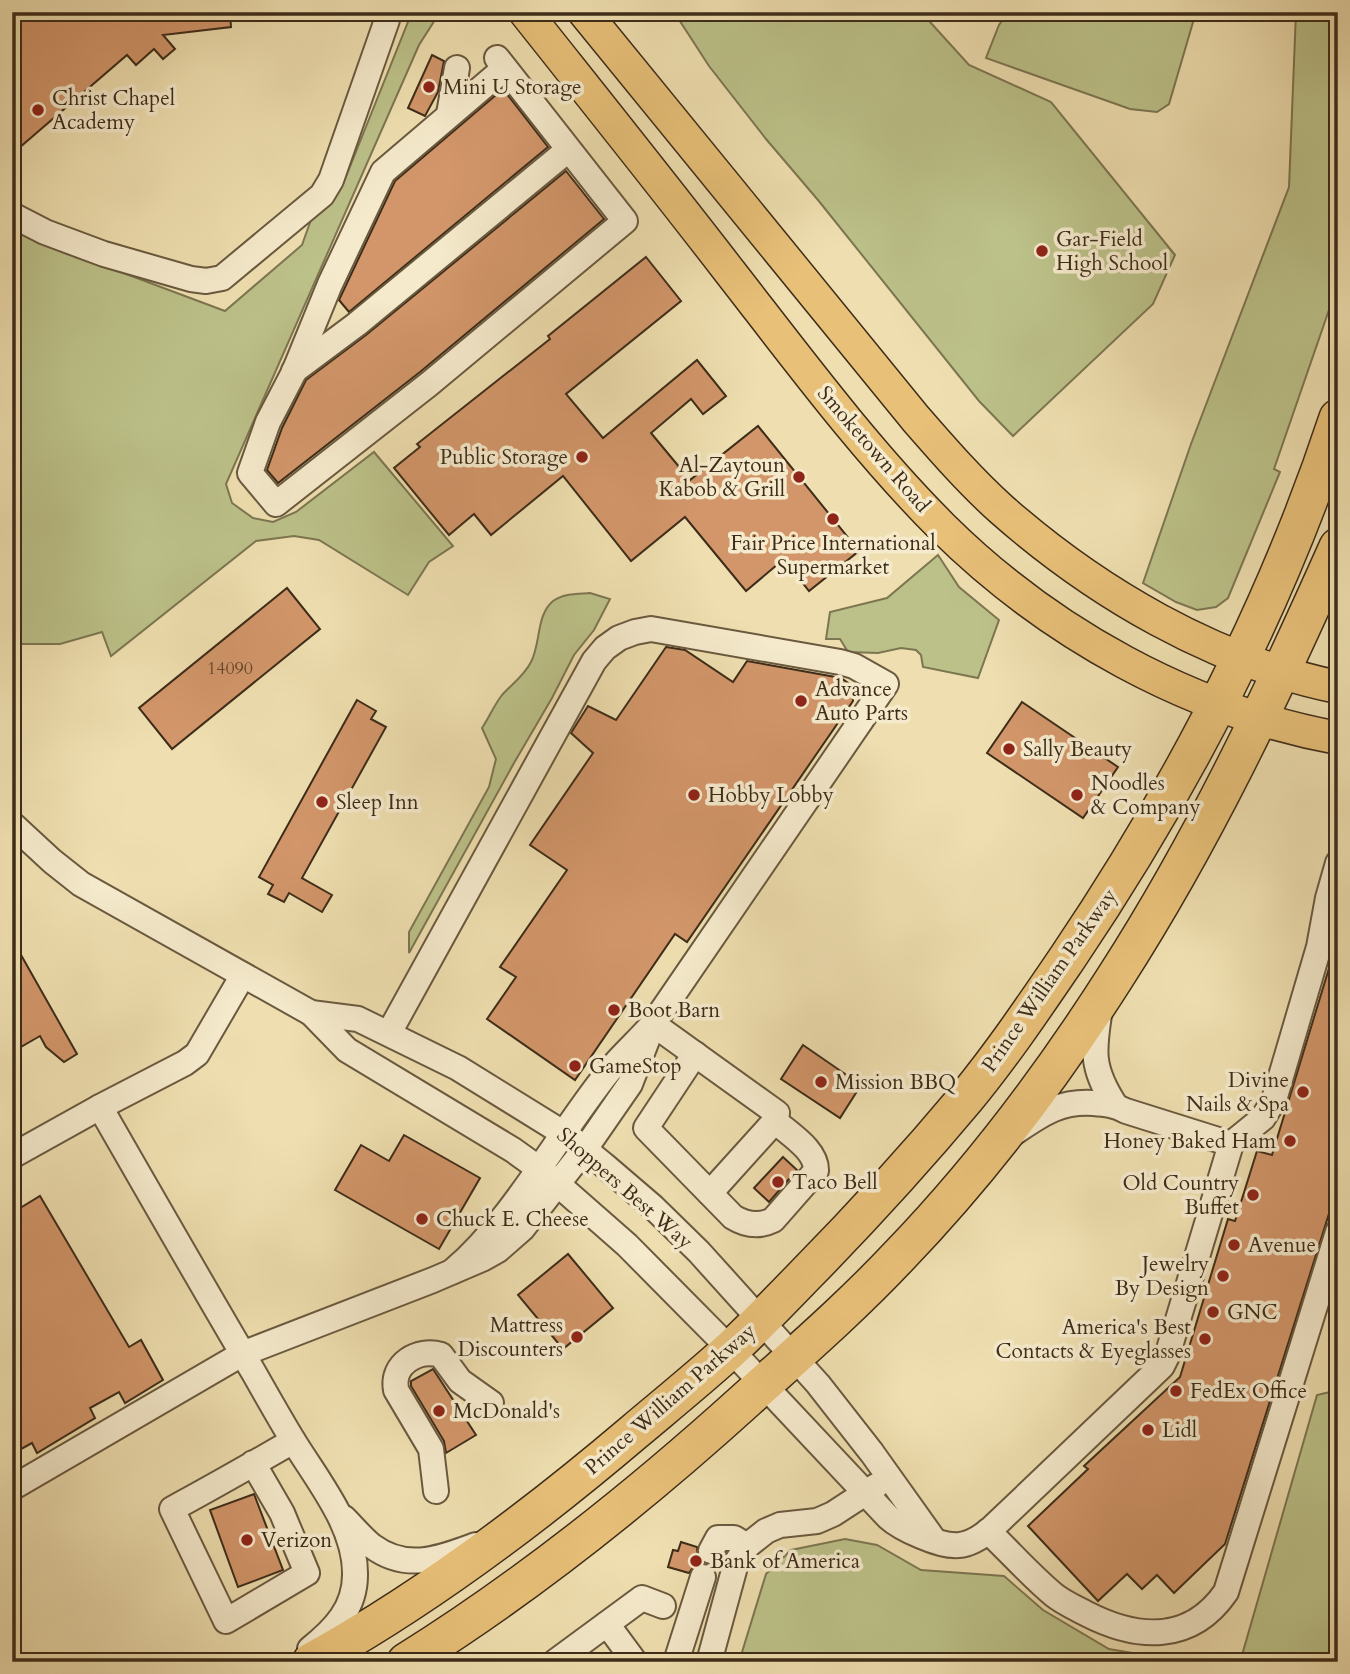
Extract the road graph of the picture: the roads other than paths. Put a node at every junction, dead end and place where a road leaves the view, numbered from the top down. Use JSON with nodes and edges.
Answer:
{"nodes":[{"id":1,"x":387,"y":12,"type":"edge"},
{"id":2,"x":525,"y":12,"type":"edge"},
{"id":3,"x":584,"y":12,"type":"edge"},
{"id":4,"x":457,"y":68,"type":"dead end"},
{"id":5,"x":449,"y":114,"type":"junction"},
{"id":6,"x":568,"y":150,"type":"junction"},
{"id":7,"x":12,"y":215,"type":"edge"},
{"id":8,"x":294,"y":372,"type":"junction"},
{"id":9,"x":1338,"y":418,"type":"edge"},
{"id":10,"x":1338,"y":547,"type":"edge"},
{"id":11,"x":1240,"y":657,"type":"junction"},
{"id":12,"x":1281,"y":672,"type":"junction"},
{"id":13,"x":1338,"y":687,"type":"edge"},
{"id":14,"x":1216,"y":704,"type":"junction"},
{"id":15,"x":1259,"y":719,"type":"junction"},
{"id":16,"x":1338,"y":738,"type":"edge"},
{"id":17,"x":12,"y":824,"type":"edge"},
{"id":18,"x":1338,"y":863,"type":"edge"},
{"id":19,"x":243,"y":975,"type":"junction"},
{"id":20,"x":1103,"y":996,"type":"junction"},
{"id":21,"x":311,"y":1013,"type":"junction"},
{"id":22,"x":653,"y":1024,"type":"junction"},
{"id":23,"x":389,"y":1033,"type":"junction"},
{"id":24,"x":695,"y":1055,"type":"junction"},
{"id":25,"x":1115,"y":1105,"type":"junction"},
{"id":26,"x":100,"y":1107,"type":"junction"},
{"id":27,"x":775,"y":1121,"type":"junction"},
{"id":28,"x":564,"y":1134,"type":"junction"},
{"id":29,"x":1231,"y":1144,"type":"junction"},
{"id":30,"x":585,"y":1149,"type":"junction"},
{"id":31,"x":992,"y":1149,"type":"junction"},
{"id":32,"x":12,"y":1156,"type":"edge"},
{"id":33,"x":538,"y":1168,"type":"junction"},
{"id":34,"x":558,"y":1183,"type":"junction"},
{"id":35,"x":710,"y":1193,"type":"junction"},
{"id":36,"x":1338,"y":1232,"type":"edge"},
{"id":37,"x":453,"y":1271,"type":"junction"},
{"id":38,"x":760,"y":1320,"type":"junction"},
{"id":39,"x":731,"y":1350,"type":"junction"},
{"id":40,"x":242,"y":1354,"type":"junction"},
{"id":41,"x":793,"y":1358,"type":"junction"},
{"id":42,"x":763,"y":1384,"type":"junction"},
{"id":43,"x":491,"y":1403,"type":"dead end"},
{"id":44,"x":293,"y":1441,"type":"junction"},
{"id":45,"x":253,"y":1463,"type":"junction"},
{"id":46,"x":887,"y":1476,"type":"junction"},
{"id":47,"x":12,"y":1489,"type":"edge"},
{"id":48,"x":436,"y":1491,"type":"dead end"},
{"id":49,"x":866,"y":1494,"type":"junction"},
{"id":50,"x":336,"y":1511,"type":"junction"},
{"id":51,"x":988,"y":1531,"type":"junction"},
{"id":52,"x":505,"y":1535,"type":"junction"},
{"id":53,"x":936,"y":1543,"type":"junction"},
{"id":54,"x":747,"y":1546,"type":"junction"},
{"id":55,"x":711,"y":1551,"type":"dead end"},
{"id":56,"x":703,"y":1577,"type":"dead end"},
{"id":57,"x":663,"y":1606,"type":"dead end"},
{"id":58,"x":607,"y":1624,"type":"junction"},
{"id":59,"x":295,"y":1662,"type":"edge"},
{"id":60,"x":311,"y":1662,"type":"edge"},
{"id":61,"x":406,"y":1662,"type":"edge"},
{"id":62,"x":555,"y":1662,"type":"edge"},
{"id":63,"x":635,"y":1662,"type":"edge"},
{"id":64,"x":676,"y":1662,"type":"edge"},
{"id":65,"x":709,"y":1662,"type":"edge"}],
"edges":[{"from":1,"to":7,"type":"street"},
{"from":2,"to":14,"type":"main road","name":"Smoketown Road"},
{"from":3,"to":11,"type":"main road"},
{"from":4,"to":5,"type":"street"},
{"from":5,"to":6,"type":"street"},
{"from":5,"to":8,"type":"street"},
{"from":6,"to":8,"type":"street"},
{"from":6,"to":8,"type":"street"},
{"from":9,"to":11,"type":"highway","name":"Prince William Parkway"},
{"from":10,"to":12,"type":"highway"},
{"from":11,"to":12,"type":"main road"},
{"from":11,"to":14,"type":"highway","name":"Prince William Parkway"},
{"from":12,"to":13,"type":"main road"},
{"from":12,"to":15,"type":"highway"},
{"from":14,"to":15,"type":"main road","name":"Smoketown Road"},
{"from":14,"to":38,"type":"highway","name":"Prince William Parkway"},
{"from":15,"to":16,"type":"main road","name":"Smoketown Road"},
{"from":15,"to":20,"type":"highway"},
{"from":17,"to":19,"type":"street","name":"Shoppers Best Way"},
{"from":18,"to":29,"type":"street"},
{"from":19,"to":21,"type":"street","name":"Shoppers Best Way"},
{"from":19,"to":26,"type":"street"},
{"from":20,"to":25,"type":"street"},
{"from":20,"to":31,"type":"highway"},
{"from":21,"to":23,"type":"street","name":"Shoppers Best Way"},
{"from":21,"to":33,"type":"street","name":"Shoppers Best Way"},
{"from":22,"to":23,"type":"street"},
{"from":22,"to":24,"type":"street"},
{"from":22,"to":28,"type":"street"},
{"from":22,"to":30,"type":"street"},
{"from":23,"to":28,"type":"street","name":"Shoppers Best Way"},
{"from":24,"to":27,"type":"street"},
{"from":24,"to":35,"type":"street"},
{"from":25,"to":29,"type":"street"},
{"from":25,"to":31,"type":"street"},
{"from":26,"to":32,"type":"street"},
{"from":26,"to":40,"type":"street"},
{"from":27,"to":35,"type":"street"},
{"from":27,"to":35,"type":"street"},
{"from":28,"to":30,"type":"street","name":"Shoppers Best Way"},
{"from":28,"to":33,"type":"street"},
{"from":29,"to":51,"type":"street"},
{"from":30,"to":34,"type":"street"},
{"from":30,"to":38,"type":"street","name":"Shoppers Best Way"},
{"from":31,"to":41,"type":"highway"},
{"from":33,"to":34,"type":"street","name":"Shoppers Best Way"},
{"from":33,"to":37,"type":"street"},
{"from":34,"to":37,"type":"street"},
{"from":34,"to":39,"type":"street","name":"Shoppers Best Way"},
{"from":36,"to":51,"type":"street"},
{"from":37,"to":40,"type":"street"},
{"from":38,"to":39,"type":"highway","name":"Prince William Parkway"},
{"from":38,"to":41,"type":"street","name":"Shoppers Best Way"},
{"from":39,"to":42,"type":"street","name":"Shoppers Best Way"},
{"from":39,"to":52,"type":"highway","name":"Prince William Parkway"},
{"from":40,"to":44,"type":"street"},
{"from":40,"to":47,"type":"street"},
{"from":41,"to":42,"type":"highway"},
{"from":41,"to":46,"type":"street","name":"Shoppers Best Way"},
{"from":42,"to":49,"type":"street","name":"Shoppers Best Way"},
{"from":42,"to":61,"type":"highway"},
{"from":43,"to":48,"type":"street"},
{"from":44,"to":45,"type":"street"},
{"from":44,"to":50,"type":"street"},
{"from":45,"to":45,"type":"street"},
{"from":46,"to":49,"type":"street"},
{"from":46,"to":53,"type":"street","name":"Shoppers Best Way"},
{"from":49,"to":53,"type":"street","name":"Shoppers Best Way"},
{"from":49,"to":54,"type":"street"},
{"from":50,"to":52,"type":"street"},
{"from":50,"to":59,"type":"street"},
{"from":51,"to":53,"type":"street"},
{"from":52,"to":60,"type":"highway","name":"Prince William Parkway"},
{"from":54,"to":55,"type":"street"},
{"from":54,"to":65,"type":"street"},
{"from":56,"to":64,"type":"street"},
{"from":57,"to":58,"type":"street"},
{"from":58,"to":62,"type":"street"},
{"from":58,"to":63,"type":"street"}]}
